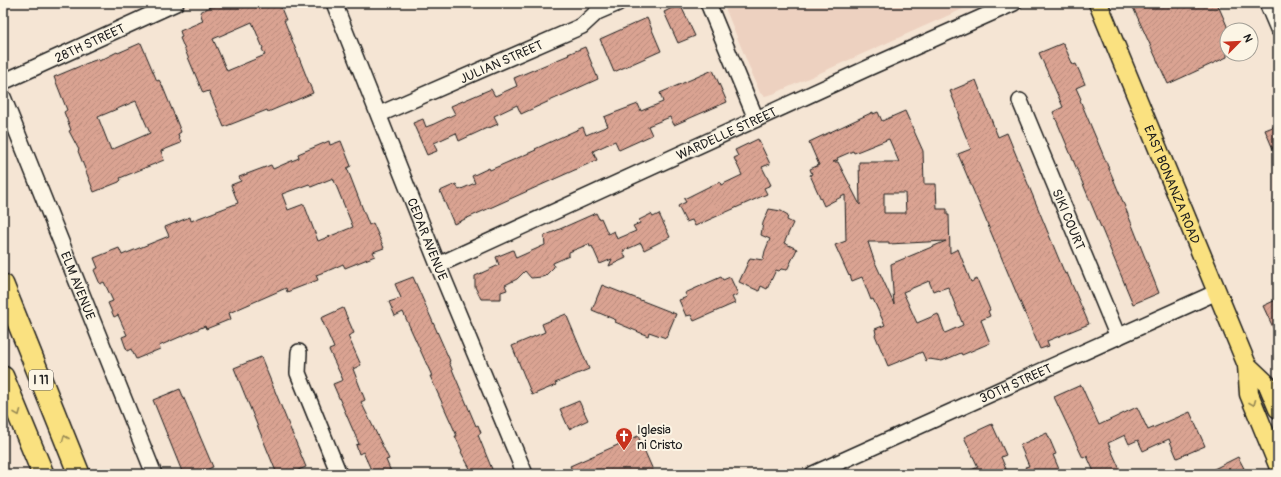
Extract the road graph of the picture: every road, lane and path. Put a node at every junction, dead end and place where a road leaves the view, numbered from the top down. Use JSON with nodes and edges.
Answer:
{"nodes":[{"id":1,"x":176,"y":3,"type":"edge"},
{"id":2,"x":334,"y":3,"type":"edge"},
{"id":3,"x":618,"y":3,"type":"edge"},
{"id":4,"x":708,"y":3,"type":"edge"},
{"id":5,"x":1014,"y":3,"type":"edge"},
{"id":6,"x":1098,"y":3,"type":"edge"},
{"id":7,"x":1267,"y":3,"type":"edge"},
{"id":8,"x":1277,"y":23,"type":"edge"},
{"id":9,"x":3,"y":82,"type":"edge"},
{"id":10,"x":3,"y":98,"type":"edge"},
{"id":11,"x":1020,"y":102,"type":"dead end"},
{"id":12,"x":380,"y":114,"type":"junction"},
{"id":13,"x":756,"y":119,"type":"junction"},
{"id":14,"x":438,"y":265,"type":"junction"},
{"id":15,"x":3,"y":286,"type":"edge"},
{"id":16,"x":1218,"y":292,"type":"junction"},
{"id":17,"x":1118,"y":337,"type":"junction"},
{"id":18,"x":299,"y":352,"type":"dead end"},
{"id":19,"x":1248,"y":364,"type":"junction"},
{"id":20,"x":3,"y":377,"type":"edge"},
{"id":21,"x":1278,"y":409,"type":"edge"},
{"id":22,"x":1278,"y":465,"type":"edge"},
{"id":23,"x":43,"y":474,"type":"edge"},
{"id":24,"x":79,"y":474,"type":"edge"},
{"id":25,"x":154,"y":474,"type":"edge"},
{"id":26,"x":339,"y":474,"type":"edge"},
{"id":27,"x":525,"y":474,"type":"edge"},
{"id":28,"x":813,"y":474,"type":"edge"}],
"edges":[{"from":1,"to":9,"type":"street","name":"28TH STREET"},
{"from":2,"to":12,"type":"street","name":"CEDAR AVENUE"},
{"from":3,"to":12,"type":"street","name":"JULIAN STREET"},
{"from":4,"to":13,"type":"street"},
{"from":5,"to":13,"type":"street","name":"WARDELLE STREET"},
{"from":6,"to":16,"type":"main road","name":"EAST BONANZA ROAD"},
{"from":7,"to":8,"type":"street"},
{"from":10,"to":25,"type":"street","name":"ELM AVENUE"},
{"from":11,"to":17,"type":"street","name":"SIKI COURT"},
{"from":12,"to":14,"type":"street","name":"CEDAR AVENUE"},
{"from":13,"to":14,"type":"street","name":"WARDELLE STREET"},
{"from":14,"to":27,"type":"street","name":"CEDAR AVENUE"},
{"from":24,"to":15,"type":"highway","number":"I 11","one_way":true},
{"from":16,"to":17,"type":"street","name":"30TH STREET"},
{"from":16,"to":19,"type":"main road","name":"EAST BONANZA ROAD"},
{"from":17,"to":28,"type":"street","name":"30TH STREET"},
{"from":18,"to":26,"type":"street"},
{"from":19,"to":21,"type":"main road","name":"EAST BONANZA ROAD"},
{"from":19,"to":22,"type":"main road","name":"EAST BONANZA ROAD","one_way":true},
{"from":20,"to":23,"type":"highway","number":"I 11","one_way":true}]}
